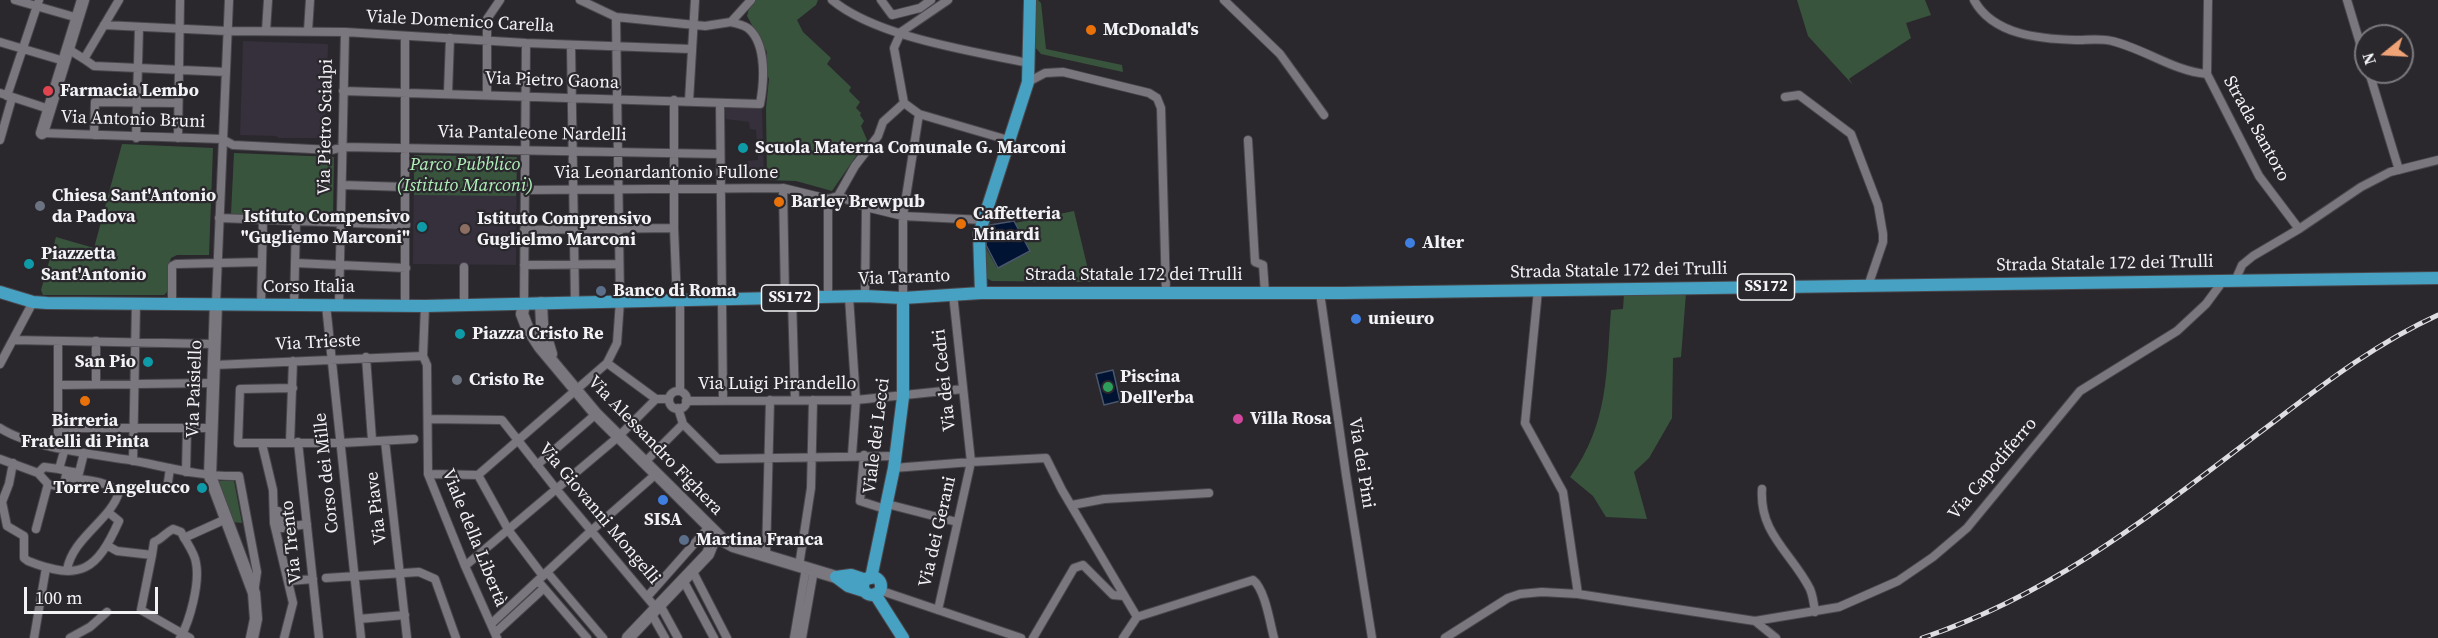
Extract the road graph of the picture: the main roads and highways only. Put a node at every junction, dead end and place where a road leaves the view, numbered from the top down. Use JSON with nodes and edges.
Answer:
{"nodes":[{"id":1,"x":1030,"y":0,"type":"edge"},
{"id":2,"x":2438,"y":278,"type":"edge"},
{"id":3,"x":0,"y":292,"type":"edge"},
{"id":4,"x":981,"y":293,"type":"junction"},
{"id":5,"x":903,"y":297,"type":"junction"},
{"id":6,"x":620,"y":301,"type":"joint"},
{"id":7,"x":836,"y":577,"type":"road end"},
{"id":8,"x":871,"y":587,"type":"junction"},
{"id":9,"x":903,"y":638,"type":"edge"}],
"edges":[{"from":1,"to":4,"type":"main road"},
{"from":2,"to":4,"type":"main road","name":"Strada Statale 172 dei Trulli","number":"SS172"},
{"from":3,"to":6,"type":"main road","name":"Corso Italia","number":"SS172"},
{"from":4,"to":5,"type":"main road","name":"Via Taranto","number":"SS172"},
{"from":5,"to":6,"type":"main road","name":"Via Taranto","number":"SS172"},
{"from":5,"to":8,"type":"main road","name":"Viale dei Lecci"},
{"from":7,"to":8,"type":"main road"},
{"from":8,"to":9,"type":"main road"}]}
